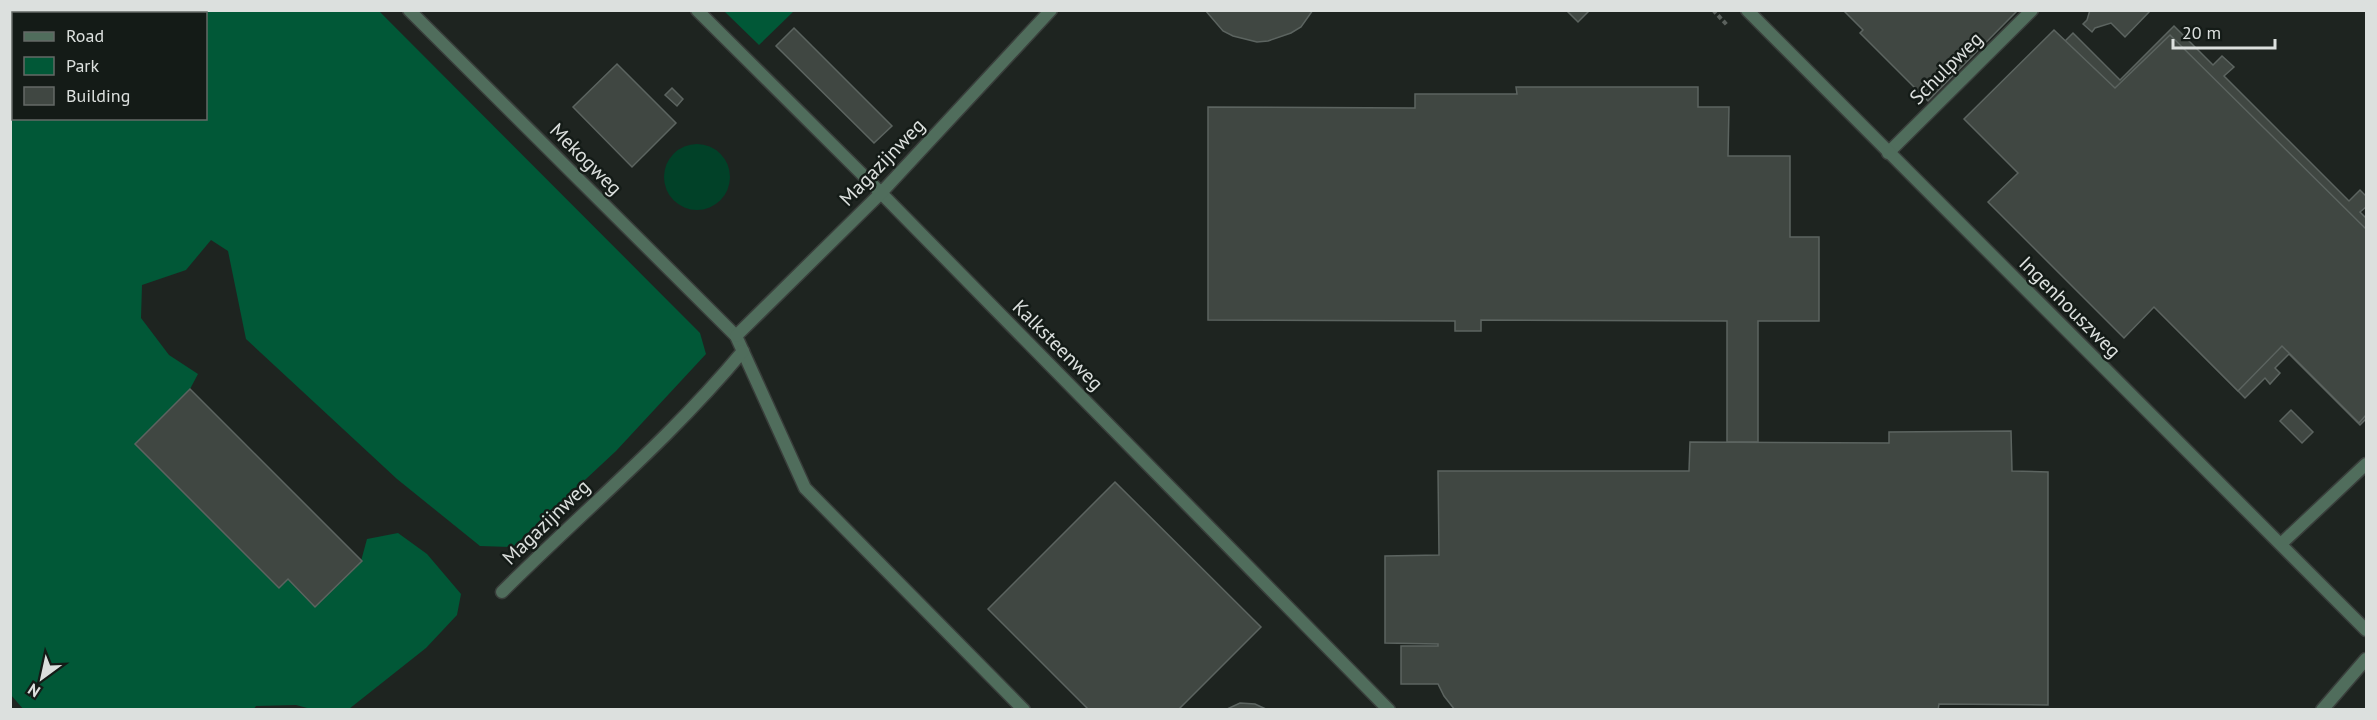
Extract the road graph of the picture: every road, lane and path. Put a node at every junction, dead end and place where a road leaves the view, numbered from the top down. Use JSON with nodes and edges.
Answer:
{"nodes":[{"id":1,"x":409,"y":10,"type":"edge"},
{"id":2,"x":697,"y":10,"type":"edge"},
{"id":3,"x":1051,"y":10,"type":"edge"},
{"id":4,"x":1747,"y":10,"type":"edge"},
{"id":5,"x":2032,"y":10,"type":"edge"},
{"id":6,"x":1888,"y":153,"type":"junction"},
{"id":7,"x":881,"y":193,"type":"junction"},
{"id":8,"x":736,"y":336,"type":"junction"},
{"id":9,"x":743,"y":351,"type":"junction"},
{"id":10,"x":2367,"y":464,"type":"edge"},
{"id":11,"x":2282,"y":543,"type":"junction"},
{"id":12,"x":502,"y":592,"type":"dead end"},
{"id":13,"x":2367,"y":630,"type":"edge"},
{"id":14,"x":2367,"y":659,"type":"edge"},
{"id":15,"x":1024,"y":710,"type":"edge"},
{"id":16,"x":1389,"y":710,"type":"edge"},
{"id":17,"x":2322,"y":710,"type":"edge"}],
"edges":[{"from":1,"to":8,"type":"street","name":"Mekogweg"},
{"from":2,"to":7,"type":"street","name":"Kalksteenweg"},
{"from":3,"to":7,"type":"street","name":"Magazijnweg"},
{"from":4,"to":6,"type":"street","name":"Ingenhouszweg"},
{"from":5,"to":6,"type":"street","name":"Schulpweg"},
{"from":6,"to":11,"type":"street","name":"Ingenhouszweg"},
{"from":7,"to":8,"type":"street","name":"Magazijnweg"},
{"from":7,"to":16,"type":"street","name":"Kalksteenweg"},
{"from":8,"to":9,"type":"street"},
{"from":9,"to":12,"type":"street","name":"Magazijnweg"},
{"from":9,"to":15,"type":"street"},
{"from":10,"to":11,"type":"street"},
{"from":11,"to":13,"type":"street","name":"Ingenhouszweg"},
{"from":14,"to":17,"type":"street"}]}
